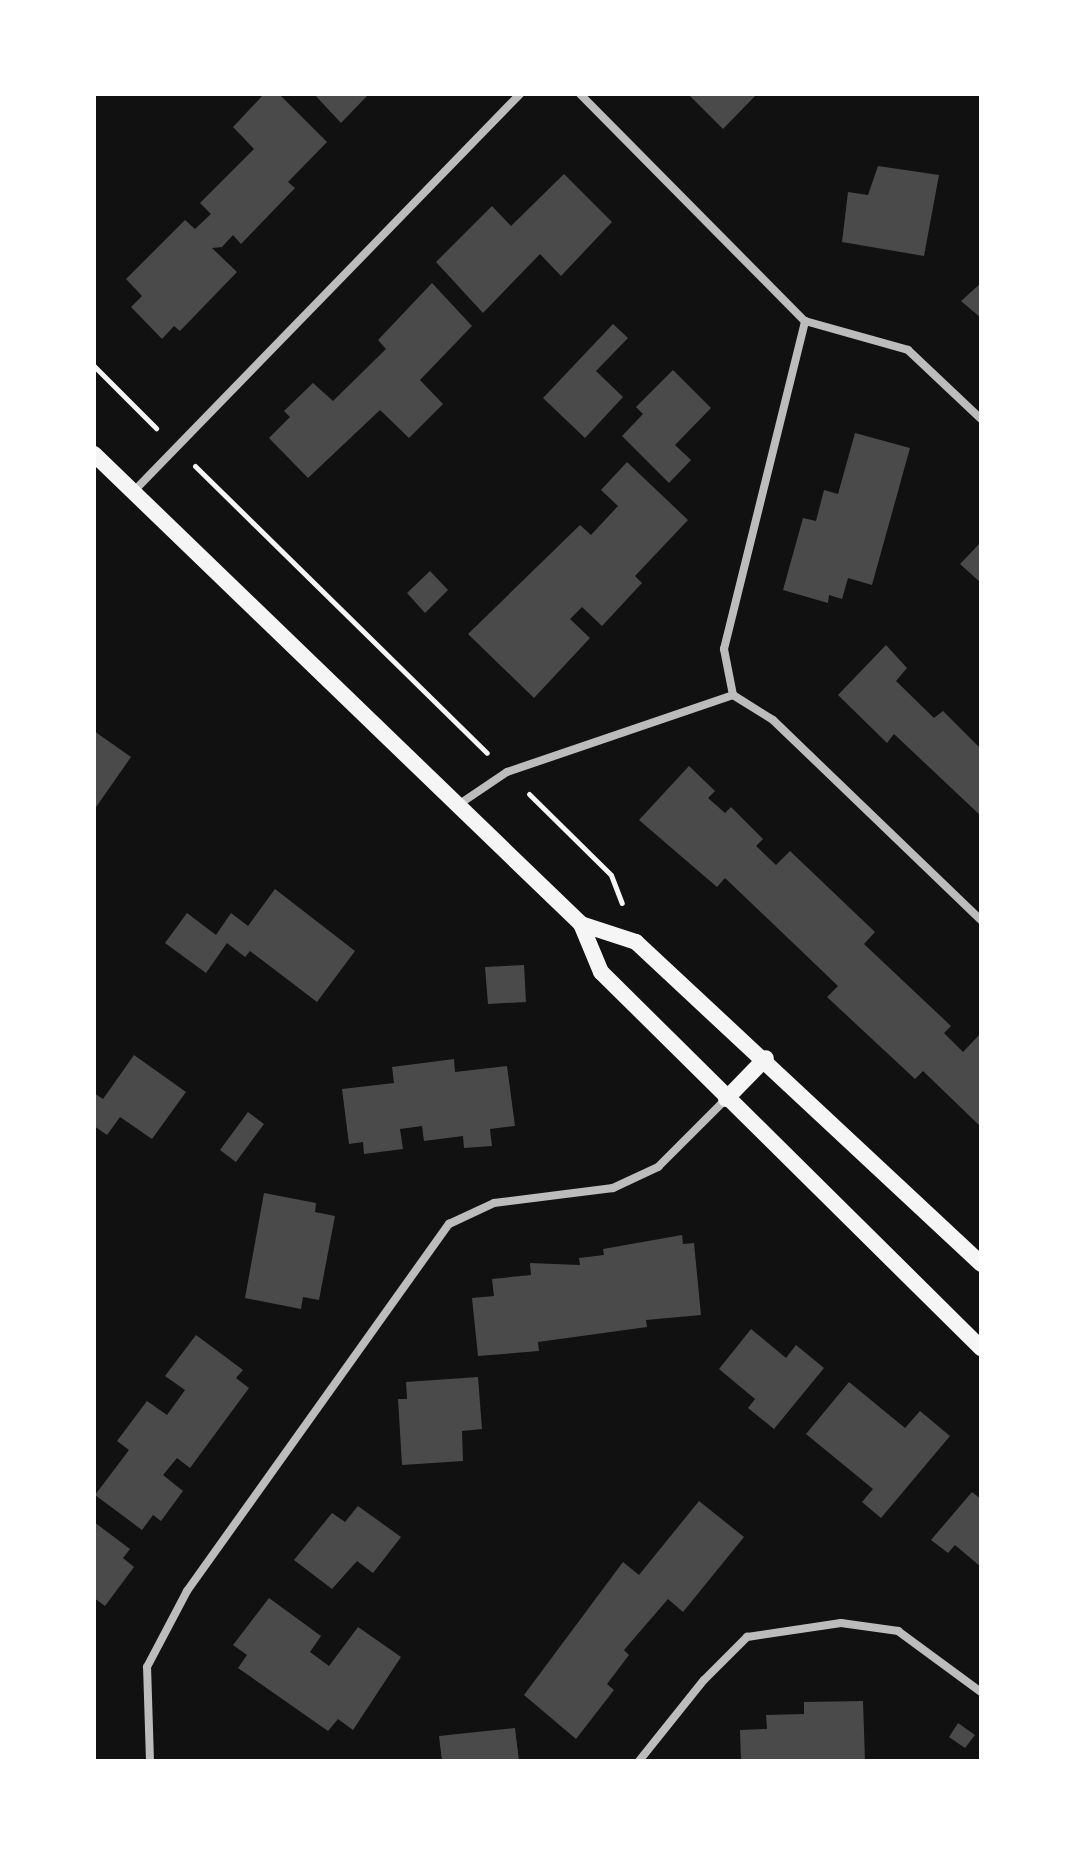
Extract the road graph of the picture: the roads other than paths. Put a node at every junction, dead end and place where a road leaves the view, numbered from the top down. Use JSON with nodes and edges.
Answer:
{"nodes":[{"id":1,"x":520,"y":94,"type":"edge"},
{"id":2,"x":580,"y":94,"type":"edge"},
{"id":3,"x":805,"y":321,"type":"junction"},
{"id":4,"x":981,"y":419,"type":"edge"},
{"id":5,"x":94,"y":454,"type":"edge"},
{"id":6,"x":133,"y":492,"type":"junction"},
{"id":7,"x":733,"y":695,"type":"junction"},
{"id":8,"x":458,"y":805,"type":"junction"},
{"id":9,"x":981,"y":920,"type":"edge"},
{"id":10,"x":581,"y":924,"type":"junction"},
{"id":11,"x":766,"y":1058,"type":"junction"},
{"id":12,"x":726,"y":1099,"type":"junction"},
{"id":13,"x":981,"y":1264,"type":"edge"},
{"id":14,"x":981,"y":1348,"type":"edge"},
{"id":15,"x":981,"y":1692,"type":"edge"},
{"id":16,"x":150,"y":1761,"type":"edge"},
{"id":17,"x":639,"y":1761,"type":"edge"}],
"edges":[{"from":1,"to":6,"type":"street"},
{"from":2,"to":3,"type":"street"},
{"from":3,"to":4,"type":"street"},
{"from":3,"to":7,"type":"street"},
{"from":5,"to":6,"type":"main road"},
{"from":6,"to":8,"type":"main road"},
{"from":7,"to":8,"type":"street"},
{"from":7,"to":9,"type":"street"},
{"from":8,"to":10,"type":"main road"},
{"from":10,"to":11,"type":"main road"},
{"from":10,"to":12,"type":"main road"},
{"from":11,"to":12,"type":"main road"},
{"from":11,"to":13,"type":"main road"},
{"from":12,"to":14,"type":"main road"},
{"from":12,"to":16,"type":"street"},
{"from":15,"to":17,"type":"street"}]}
